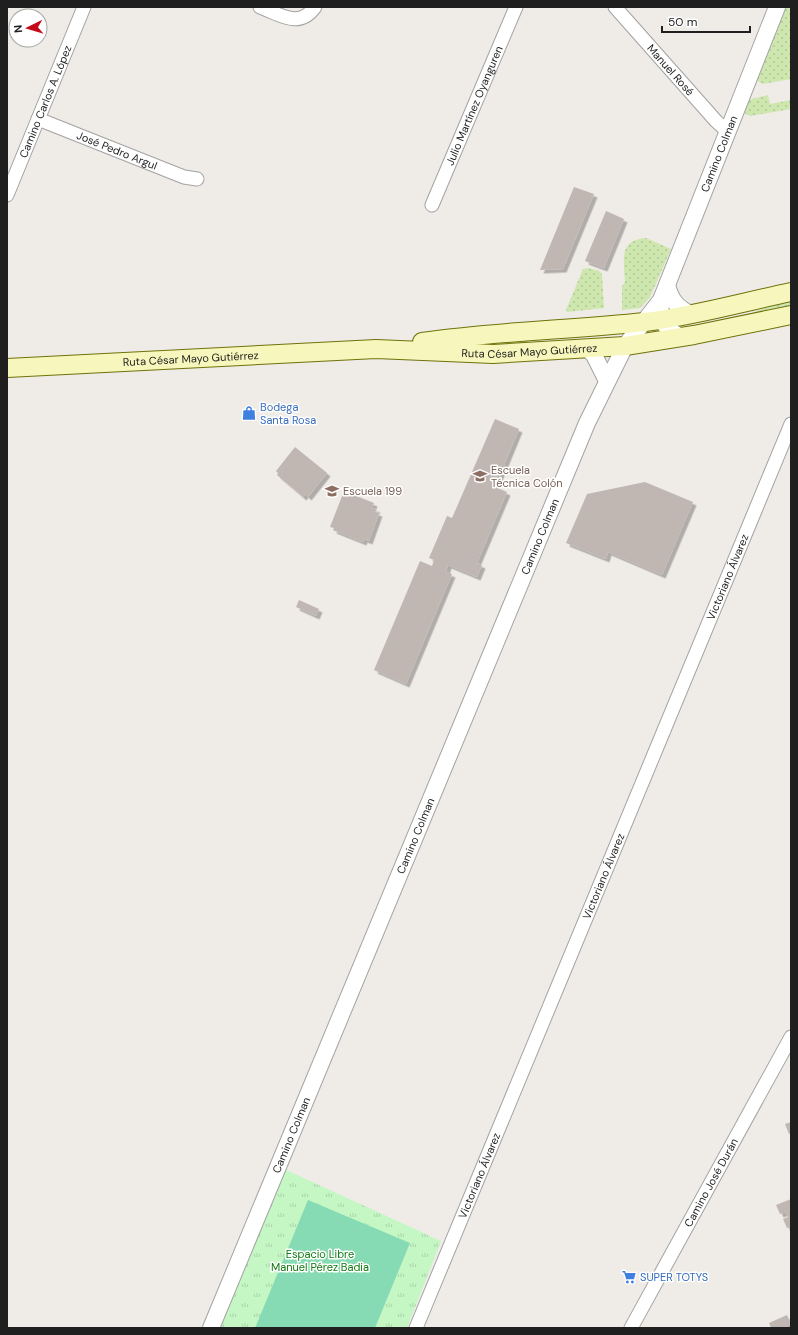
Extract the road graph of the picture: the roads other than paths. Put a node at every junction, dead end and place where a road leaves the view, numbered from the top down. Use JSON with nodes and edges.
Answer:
{"nodes":[{"id":1,"x":84,"y":7,"type":"edge"},
{"id":2,"x":260,"y":7,"type":"edge"},
{"id":3,"x":315,"y":7,"type":"edge"},
{"id":4,"x":516,"y":7,"type":"edge"},
{"id":5,"x":615,"y":7,"type":"edge"},
{"id":6,"x":777,"y":7,"type":"edge"},
{"id":7,"x":38,"y":119,"type":"junction"},
{"id":8,"x":727,"y":131,"type":"junction"},
{"id":9,"x":197,"y":179,"type":"dead end"},
{"id":10,"x":7,"y":196,"type":"edge"},
{"id":11,"x":432,"y":205,"type":"dead end"},
{"id":12,"x":667,"y":285,"type":"junction"},
{"id":13,"x":783,"y":293,"type":"edge"},
{"id":14,"x":661,"y":300,"type":"junction"},
{"id":15,"x":691,"y":314,"type":"junction"},
{"id":16,"x":791,"y":315,"type":"edge"},
{"id":17,"x":644,"y":322,"type":"junction"},
{"id":18,"x":665,"y":324,"type":"junction"},
{"id":19,"x":623,"y":335,"type":"junction"},
{"id":20,"x":683,"y":337,"type":"junction"},
{"id":21,"x":587,"y":348,"type":"junction"},
{"id":22,"x":376,"y":349,"type":"junction"},
{"id":23,"x":522,"y":352,"type":"junction"},
{"id":24,"x":7,"y":368,"type":"edge"},
{"id":25,"x":607,"y":381,"type":"junction"},
{"id":26,"x":791,"y":424,"type":"edge"},
{"id":27,"x":791,"y":1037,"type":"edge"},
{"id":28,"x":211,"y":1328,"type":"edge"},
{"id":29,"x":416,"y":1328,"type":"edge"},
{"id":30,"x":631,"y":1328,"type":"edge"}],
"edges":[{"from":1,"to":7,"type":"street","name":"Camino Carlos A. López"},
{"from":2,"to":3,"type":"street"},
{"from":4,"to":11,"type":"street","name":"Julio Martínez Oyanguren"},
{"from":5,"to":8,"type":"street","name":"Manuel Rosé"},
{"from":6,"to":8,"type":"street","name":"Camino Colman"},
{"from":7,"to":9,"type":"street","name":"José Pedro Argul"},
{"from":7,"to":10,"type":"street","name":"Camino Carlos A. López"},
{"from":8,"to":12,"type":"street","name":"Camino Colman"},
{"from":12,"to":14,"type":"street","name":"Camino Colman"},
{"from":12,"to":15,"type":"street"},
{"from":13,"to":15,"type":"main road"},
{"from":13,"to":18,"type":"main road"},
{"from":14,"to":17,"type":"street","name":"Camino Colman"},
{"from":14,"to":18,"type":"street","name":"Camino Colman"},
{"from":15,"to":18,"type":"main road"},
{"from":16,"to":20,"type":"main road","name":"Ruta César Mayo Gutiérrez"},
{"from":17,"to":18,"type":"main road","name":"Ruta César Mayo Gutiérrez"},
{"from":17,"to":19,"type":"main road","name":"Ruta César Mayo Gutiérrez"},
{"from":18,"to":19,"type":"main road"},
{"from":18,"to":20,"type":"street"},
{"from":19,"to":20,"type":"main road","name":"Ruta César Mayo Gutiérrez"},
{"from":19,"to":21,"type":"main road","name":"Ruta César Mayo Gutiérrez"},
{"from":19,"to":22,"type":"main road","name":"Ruta César Mayo Gutiérrez"},
{"from":19,"to":23,"type":"main road"},
{"from":19,"to":25,"type":"street","name":"Camino Colman"},
{"from":21,"to":23,"type":"main road","name":"Ruta César Mayo Gutiérrez"},
{"from":21,"to":25,"type":"street"},
{"from":22,"to":23,"type":"main road","name":"Ruta César Mayo Gutiérrez"},
{"from":22,"to":24,"type":"main road","name":"Ruta César Mayo Gutiérrez"},
{"from":25,"to":28,"type":"street","name":"Camino Colman"},
{"from":26,"to":29,"type":"street","name":"Victoriano Álvarez"},
{"from":27,"to":30,"type":"street","name":"Camino José Durán"}]}
